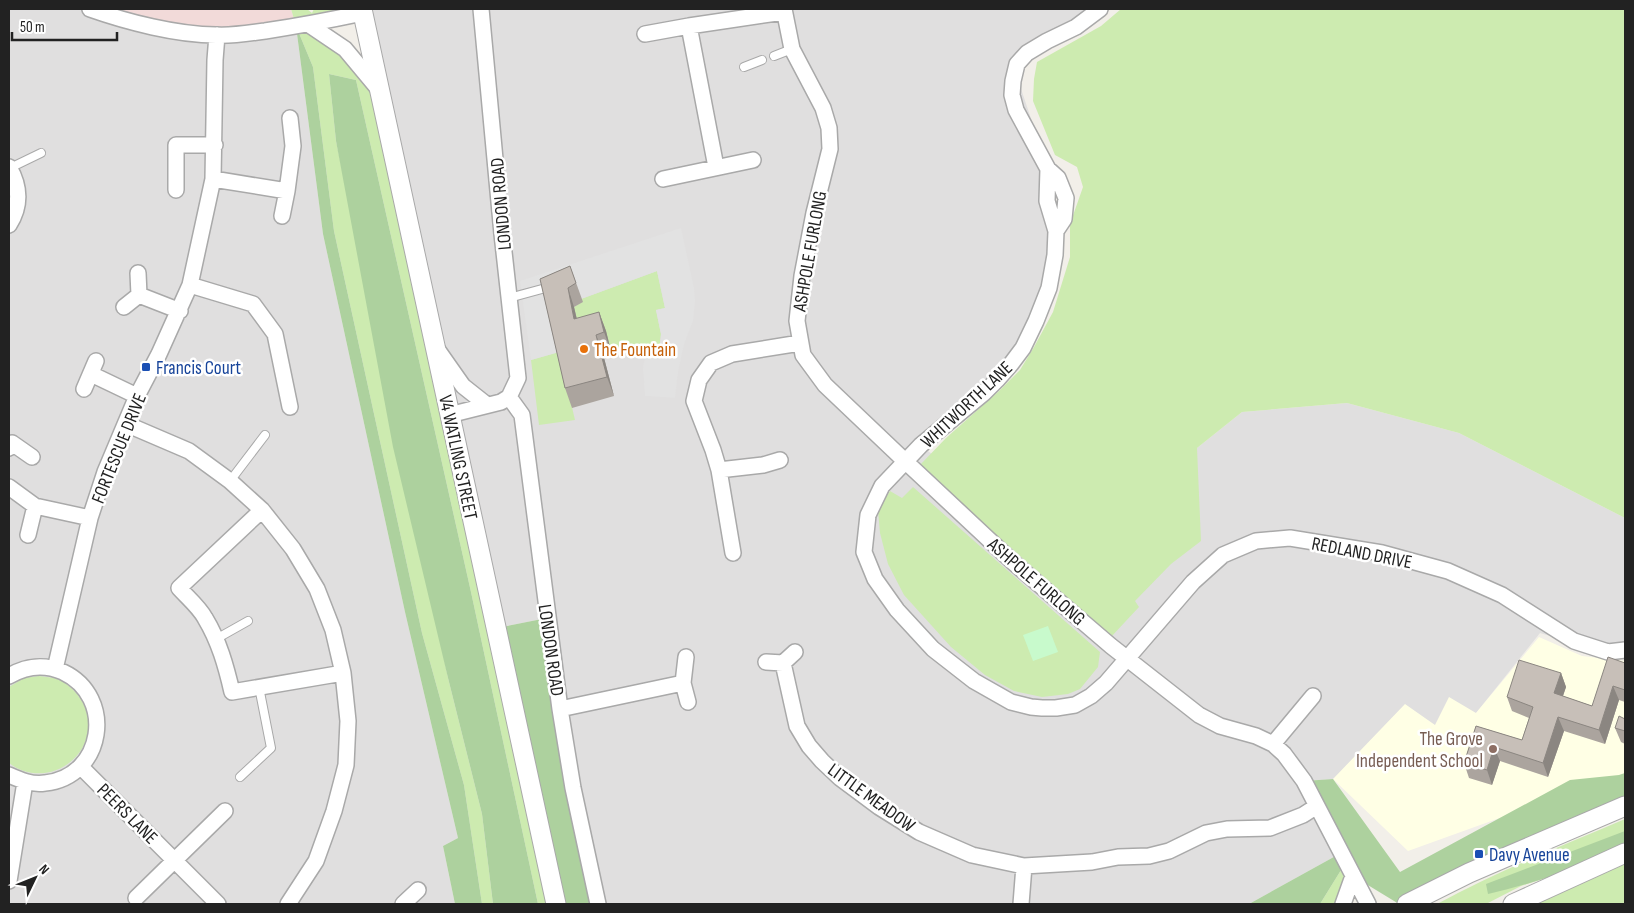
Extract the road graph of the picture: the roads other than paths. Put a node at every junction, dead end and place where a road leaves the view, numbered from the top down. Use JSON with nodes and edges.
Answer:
{"nodes":[{"id":1,"x":90,"y":9,"type":"edge"},
{"id":2,"x":481,"y":9,"type":"edge"},
{"id":3,"x":1100,"y":9,"type":"edge"},
{"id":4,"x":784,"y":10,"type":"edge"},
{"id":5,"x":362,"y":11,"type":"edge"},
{"id":6,"x":308,"y":24,"type":"junction"},
{"id":7,"x":689,"y":26,"type":"junction"},
{"id":8,"x":644,"y":34,"type":"dead end"},
{"id":9,"x":217,"y":35,"type":"junction"},
{"id":10,"x":792,"y":49,"type":"junction"},
{"id":11,"x":774,"y":56,"type":"dead end"},
{"id":12,"x":762,"y":60,"type":"dead end"},
{"id":13,"x":744,"y":67,"type":"dead end"},
{"id":14,"x":380,"y":92,"type":"junction"},
{"id":15,"x":290,"y":118,"type":"dead end"},
{"id":16,"x":215,"y":145,"type":"junction"},
{"id":17,"x":40,"y":153,"type":"dead end"},
{"id":18,"x":753,"y":160,"type":"dead end"},
{"id":19,"x":716,"y":167,"type":"junction"},
{"id":20,"x":9,"y":168,"type":"edge"},
{"id":21,"x":213,"y":179,"type":"junction"},
{"id":22,"x":663,"y":179,"type":"dead end"},
{"id":23,"x":176,"y":190,"type":"dead end"},
{"id":24,"x":287,"y":191,"type":"junction"},
{"id":25,"x":282,"y":216,"type":"dead end"},
{"id":26,"x":9,"y":225,"type":"edge"},
{"id":27,"x":138,"y":273,"type":"dead end"},
{"id":28,"x":190,"y":285,"type":"junction"},
{"id":29,"x":542,"y":290,"type":"edge"},
{"id":30,"x":139,"y":295,"type":"junction"},
{"id":31,"x":509,"y":298,"type":"junction"},
{"id":32,"x":124,"y":307,"type":"dead end"},
{"id":33,"x":180,"y":311,"type":"junction"},
{"id":34,"x":800,"y":343,"type":"junction"},
{"id":35,"x":435,"y":346,"type":"junction"},
{"id":36,"x":84,"y":389,"type":"dead end"},
{"id":37,"x":137,"y":396,"type":"junction"},
{"id":38,"x":509,"y":397,"type":"junction"},
{"id":39,"x":487,"y":405,"type":"junction"},
{"id":40,"x":290,"y":407,"type":"dead end"},
{"id":41,"x":449,"y":414,"type":"junction"},
{"id":42,"x":126,"y":424,"type":"junction"},
{"id":43,"x":265,"y":435,"type":"dead end"},
{"id":44,"x":9,"y":448,"type":"edge"},
{"id":45,"x":32,"y":457,"type":"dead end"},
{"id":46,"x":780,"y":460,"type":"dead end"},
{"id":47,"x":906,"y":462,"type":"junction"},
{"id":48,"x":719,"y":470,"type":"junction"},
{"id":49,"x":230,"y":481,"type":"junction"},
{"id":50,"x":9,"y":487,"type":"edge"},
{"id":51,"x":35,"y":506,"type":"junction"},
{"id":52,"x":262,"y":510,"type":"junction"},
{"id":53,"x":90,"y":518,"type":"junction"},
{"id":54,"x":28,"y":535,"type":"dead end"},
{"id":55,"x":733,"y":553,"type":"dead end"},
{"id":56,"x":248,"y":621,"type":"dead end"},
{"id":57,"x":216,"y":639,"type":"junction"},
{"id":58,"x":1625,"y":650,"type":"edge"},
{"id":59,"x":795,"y":652,"type":"dead end"},
{"id":60,"x":686,"y":657,"type":"dead end"},
{"id":61,"x":1127,"y":658,"type":"junction"},
{"id":62,"x":766,"y":662,"type":"dead end"},
{"id":63,"x":783,"y":663,"type":"junction"},
{"id":64,"x":55,"y":669,"type":"junction"},
{"id":65,"x":343,"y":674,"type":"junction"},
{"id":66,"x":9,"y":676,"type":"edge"},
{"id":67,"x":683,"y":682,"type":"junction"},
{"id":68,"x":259,"y":687,"type":"junction"},
{"id":69,"x":1314,"y":696,"type":"dead end"},
{"id":70,"x":688,"y":702,"type":"dead end"},
{"id":71,"x":560,"y":709,"type":"junction"},
{"id":72,"x":1273,"y":744,"type":"junction"},
{"id":73,"x":81,"y":766,"type":"junction"},
{"id":74,"x":9,"y":775,"type":"edge"},
{"id":75,"x":240,"y":777,"type":"dead end"},
{"id":76,"x":26,"y":782,"type":"junction"},
{"id":77,"x":1317,"y":806,"type":"junction"},
{"id":78,"x":1625,"y":806,"type":"edge"},
{"id":79,"x":225,"y":811,"type":"dead end"},
{"id":80,"x":1625,"y":852,"type":"edge"},
{"id":81,"x":175,"y":860,"type":"junction"},
{"id":82,"x":1024,"y":866,"type":"junction"},
{"id":83,"x":1353,"y":876,"type":"junction"},
{"id":84,"x":9,"y":882,"type":"edge"},
{"id":85,"x":418,"y":890,"type":"dead end"},
{"id":86,"x":136,"y":898,"type":"dead end"},
{"id":87,"x":218,"y":904,"type":"edge"},
{"id":88,"x":288,"y":904,"type":"edge"},
{"id":89,"x":403,"y":904,"type":"edge"},
{"id":90,"x":556,"y":904,"type":"edge"},
{"id":91,"x":598,"y":904,"type":"edge"},
{"id":92,"x":1021,"y":904,"type":"edge"},
{"id":93,"x":1343,"y":904,"type":"edge"},
{"id":94,"x":1368,"y":904,"type":"edge"},
{"id":95,"x":1406,"y":904,"type":"edge"},
{"id":96,"x":1513,"y":904,"type":"edge"}],
"edges":[{"from":1,"to":9,"type":"street"},
{"from":2,"to":31,"type":"street","name":"LONDON ROAD"},
{"from":3,"to":47,"type":"street","name":"WHITWORTH LANE"},
{"from":4,"to":7,"type":"street"},
{"from":4,"to":10,"type":"street","name":"ASHPOLE FURLONG"},
{"from":5,"to":6,"type":"street"},
{"from":5,"to":14,"type":"street","name":"V4 WATLING STREET"},
{"from":6,"to":9,"type":"street"},
{"from":6,"to":14,"type":"street"},
{"from":7,"to":8,"type":"street"},
{"from":7,"to":19,"type":"street"},
{"from":9,"to":16,"type":"street","name":"FORTESCUE DRIVE"},
{"from":10,"to":11,"type":"lane"},
{"from":10,"to":34,"type":"street","name":"ASHPOLE FURLONG"},
{"from":12,"to":13,"type":"lane"},
{"from":14,"to":35,"type":"street","name":"V4 WATLING STREET"},
{"from":15,"to":24,"type":"street"},
{"from":16,"to":21,"type":"street","name":"FORTESCUE DRIVE"},
{"from":16,"to":23,"type":"street"},
{"from":17,"to":20,"type":"lane"},
{"from":18,"to":19,"type":"street"},
{"from":19,"to":22,"type":"street"},
{"from":20,"to":26,"type":"street"},
{"from":21,"to":24,"type":"street"},
{"from":21,"to":28,"type":"street","name":"FORTESCUE DRIVE"},
{"from":24,"to":25,"type":"street"},
{"from":27,"to":30,"type":"street"},
{"from":28,"to":33,"type":"street","name":"FORTESCUE DRIVE"},
{"from":28,"to":40,"type":"street"},
{"from":29,"to":31,"type":"lane"},
{"from":30,"to":32,"type":"street"},
{"from":30,"to":33,"type":"street"},
{"from":31,"to":38,"type":"street","name":"LONDON ROAD"},
{"from":33,"to":37,"type":"street","name":"FORTESCUE DRIVE"},
{"from":34,"to":47,"type":"street","name":"ASHPOLE FURLONG"},
{"from":34,"to":48,"type":"street"},
{"from":35,"to":39,"type":"street"},
{"from":35,"to":41,"type":"street","name":"V4 WATLING STREET"},
{"from":36,"to":37,"type":"street"},
{"from":37,"to":42,"type":"street","name":"FORTESCUE DRIVE"},
{"from":38,"to":39,"type":"street"},
{"from":38,"to":71,"type":"street","name":"LONDON ROAD"},
{"from":39,"to":41,"type":"street"},
{"from":41,"to":90,"type":"street","name":"V4 WATLING STREET"},
{"from":42,"to":49,"type":"street"},
{"from":42,"to":53,"type":"street","name":"FORTESCUE DRIVE"},
{"from":43,"to":49,"type":"lane"},
{"from":44,"to":45,"type":"street"},
{"from":46,"to":48,"type":"street"},
{"from":47,"to":61,"type":"street","name":"ASHPOLE FURLONG"},
{"from":47,"to":61,"type":"street"},
{"from":48,"to":55,"type":"street"},
{"from":49,"to":52,"type":"street"},
{"from":50,"to":51,"type":"street"},
{"from":51,"to":53,"type":"street"},
{"from":51,"to":54,"type":"street"},
{"from":52,"to":57,"type":"street"},
{"from":52,"to":65,"type":"street"},
{"from":53,"to":64,"type":"street","name":"FORTESCUE DRIVE"},
{"from":56,"to":57,"type":"lane"},
{"from":57,"to":68,"type":"street"},
{"from":58,"to":61,"type":"street","name":"REDLAND DRIVE"},
{"from":59,"to":63,"type":"street"},
{"from":60,"to":67,"type":"street"},
{"from":61,"to":72,"type":"street","name":"ASHPOLE FURLONG"},
{"from":62,"to":63,"type":"street"},
{"from":63,"to":82,"type":"street","name":"LITTLE MEADOW"},
{"from":64,"to":66,"type":"street"},
{"from":64,"to":73,"type":"street"},
{"from":65,"to":68,"type":"street"},
{"from":65,"to":88,"type":"street"},
{"from":67,"to":70,"type":"street"},
{"from":67,"to":71,"type":"street"},
{"from":68,"to":75,"type":"lane"},
{"from":69,"to":72,"type":"street"},
{"from":71,"to":91,"type":"street","name":"LONDON ROAD"},
{"from":72,"to":77,"type":"street","name":"ASHPOLE FURLONG"},
{"from":73,"to":76,"type":"street"},
{"from":73,"to":81,"type":"street","name":"PEERS LANE"},
{"from":74,"to":76,"type":"street"},
{"from":76,"to":84,"type":"street"},
{"from":77,"to":82,"type":"street","name":"LITTLE MEADOW"},
{"from":77,"to":83,"type":"street","name":"ASHPOLE FURLONG"},
{"from":78,"to":95,"type":"street"},
{"from":79,"to":81,"type":"street","name":"PEERS LANE"},
{"from":80,"to":96,"type":"street"},
{"from":81,"to":86,"type":"street","name":"PEERS LANE"},
{"from":81,"to":87,"type":"street","name":"PEERS LANE"},
{"from":82,"to":92,"type":"street"},
{"from":83,"to":93,"type":"street"},
{"from":83,"to":94,"type":"street","name":"ASHPOLE FURLONG"},
{"from":85,"to":89,"type":"street"}]}
